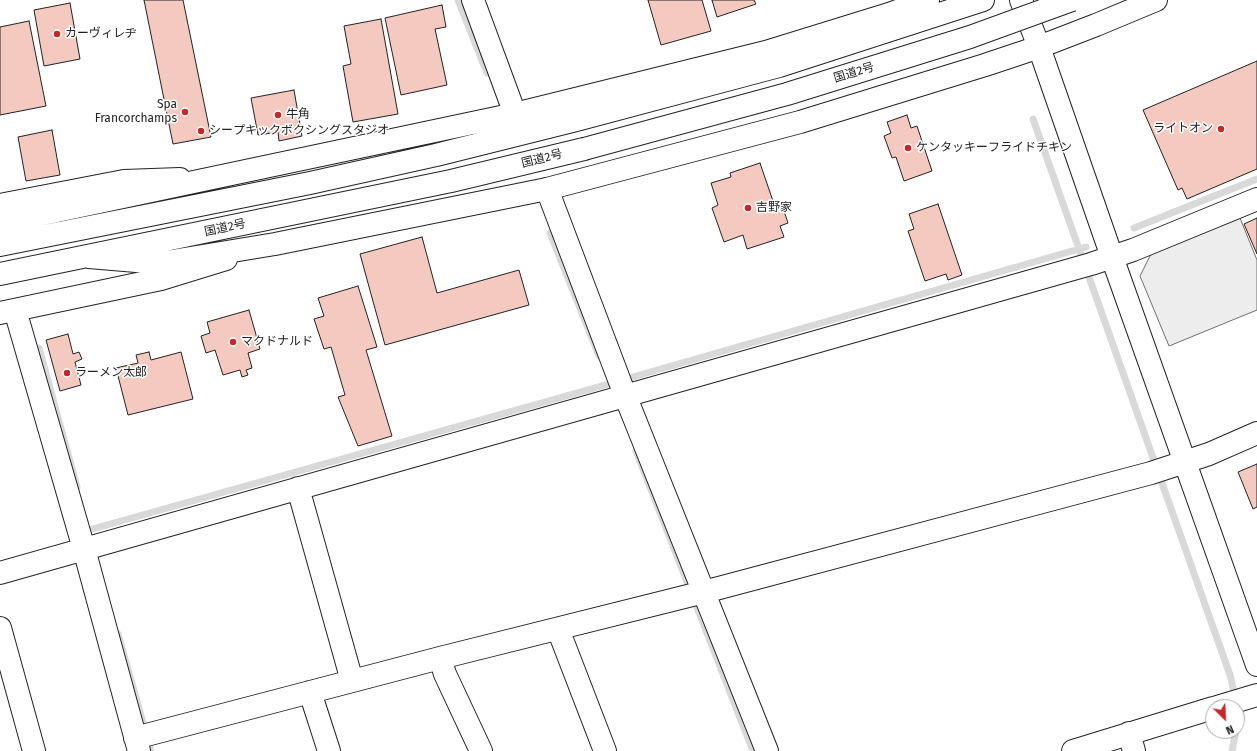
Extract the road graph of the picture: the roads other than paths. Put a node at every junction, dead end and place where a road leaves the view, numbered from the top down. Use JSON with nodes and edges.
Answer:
{"nodes":[{"id":1,"x":474,"y":0,"type":"edge"},
{"id":2,"x":928,"y":0,"type":"edge"},
{"id":3,"x":983,"y":0,"type":"edge"},
{"id":4,"x":1021,"y":0,"type":"edge"},
{"id":5,"x":1072,"y":0,"type":"edge"},
{"id":6,"x":1156,"y":0,"type":"edge"},
{"id":7,"x":1039,"y":46,"type":"junction"},
{"id":8,"x":515,"y":114,"type":"junction"},
{"id":9,"x":215,"y":178,"type":"junction"},
{"id":10,"x":547,"y":189,"type":"junction"},
{"id":11,"x":1257,"y":199,"type":"edge"},
{"id":12,"x":0,"y":205,"type":"edge"},
{"id":13,"x":0,"y":223,"type":"edge"},
{"id":14,"x":275,"y":244,"type":"junction"},
{"id":15,"x":0,"y":245,"type":"edge"},
{"id":16,"x":88,"y":256,"type":"junction"},
{"id":17,"x":1112,"y":257,"type":"junction"},
{"id":18,"x":0,"y":274,"type":"edge"},
{"id":19,"x":8,"y":311,"type":"edge"},
{"id":20,"x":619,"y":391,"type":"junction"},
{"id":21,"x":1257,"y":433,"type":"edge"},
{"id":22,"x":1185,"y":462,"type":"junction"},
{"id":23,"x":298,"y":488,"type":"junction"},
{"id":24,"x":91,"y":547,"type":"junction"},
{"id":25,"x":0,"y":573,"type":"edge"},
{"id":26,"x":696,"y":594,"type":"junction"},
{"id":27,"x":0,"y":628,"type":"edge"},
{"id":28,"x":558,"y":629,"type":"junction"},
{"id":29,"x":440,"y":658,"type":"junction"},
{"id":30,"x":1257,"y":665,"type":"edge"},
{"id":31,"x":352,"y":681,"type":"junction"},
{"id":32,"x":310,"y":692,"type":"junction"},
{"id":33,"x":1205,"y":713,"type":"edge"},
{"id":34,"x":142,"y":739,"type":"edge"},
{"id":35,"x":1131,"y":742,"type":"edge"},
{"id":36,"x":34,"y":751,"type":"edge"},
{"id":37,"x":329,"y":751,"type":"edge"},
{"id":38,"x":481,"y":751,"type":"edge"},
{"id":39,"x":605,"y":751,"type":"edge"},
{"id":40,"x":767,"y":751,"type":"edge"},
{"id":41,"x":1073,"y":751,"type":"edge"}],
"edges":[{"from":1,"to":8,"type":"main road"},
{"from":2,"to":8,"type":"main road"},
{"from":3,"to":15,"type":"main road"},
{"from":4,"to":7,"type":"main road"},
{"from":5,"to":16,"type":"main road","name":"国道2号","bridge":true},
{"from":6,"to":7,"type":"main road"},
{"from":7,"to":10,"type":"main road"},
{"from":7,"to":17,"type":"main road"},
{"from":8,"to":9,"type":"main road"},
{"from":9,"to":12,"type":"main road"},
{"from":9,"to":13,"type":"main road"},
{"from":10,"to":14,"type":"main road"},
{"from":10,"to":20,"type":"main road"},
{"from":11,"to":17,"type":"main road"},
{"from":14,"to":16,"type":"main road"},
{"from":14,"to":19,"type":"main road"},
{"from":16,"to":18,"type":"main road","name":"国道2号"},
{"from":17,"to":20,"type":"main road"},
{"from":17,"to":22,"type":"main road"},
{"from":19,"to":24,"type":"main road"},
{"from":20,"to":23,"type":"main road"},
{"from":20,"to":26,"type":"main road"},
{"from":21,"to":22,"type":"main road"},
{"from":22,"to":26,"type":"main road"},
{"from":22,"to":30,"type":"main road"},
{"from":23,"to":24,"type":"main road"},
{"from":23,"to":31,"type":"main road"},
{"from":24,"to":25,"type":"main road"},
{"from":24,"to":34,"type":"main road"},
{"from":26,"to":28,"type":"main road"},
{"from":26,"to":40,"type":"main road"},
{"from":27,"to":36,"type":"main road"},
{"from":28,"to":29,"type":"main road"},
{"from":28,"to":39,"type":"main road"},
{"from":29,"to":31,"type":"main road"},
{"from":29,"to":38,"type":"main road"},
{"from":31,"to":32,"type":"main road"},
{"from":32,"to":34,"type":"main road"},
{"from":32,"to":37,"type":"main road"},
{"from":33,"to":35,"type":"main road"},
{"from":35,"to":41,"type":"main road"}]}
